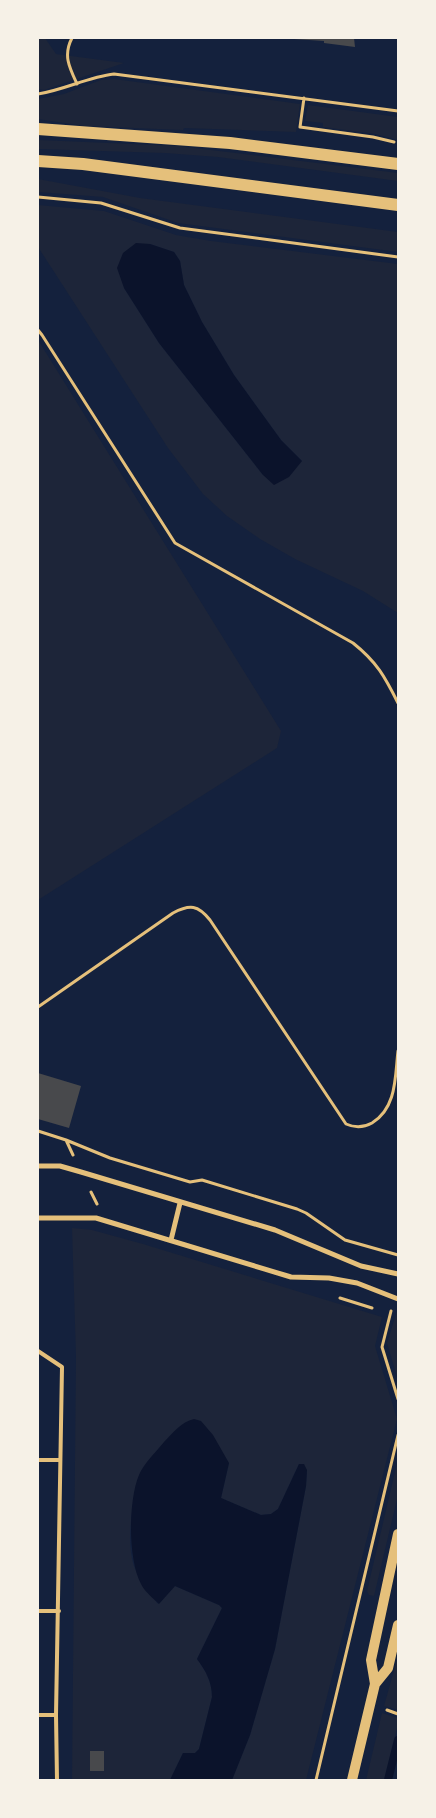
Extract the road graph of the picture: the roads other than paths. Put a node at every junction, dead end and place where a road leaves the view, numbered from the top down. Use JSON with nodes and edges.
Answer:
{"nodes":[{"id":1,"x":38,"y":130,"type":"edge"},
{"id":2,"x":38,"y":161,"type":"edge"},
{"id":3,"x":398,"y":164,"type":"edge"},
{"id":4,"x":398,"y":205,"type":"edge"},
{"id":5,"x":38,"y":1166,"type":"edge"},
{"id":6,"x":180,"y":1203,"type":"junction"},
{"id":7,"x":38,"y":1218,"type":"edge"},
{"id":8,"x":171,"y":1240,"type":"junction"},
{"id":9,"x":398,"y":1274,"type":"edge"},
{"id":10,"x":397,"y":1299,"type":"edge"},
{"id":11,"x":38,"y":1351,"type":"edge"},
{"id":12,"x":38,"y":1460,"type":"edge"},
{"id":13,"x":60,"y":1460,"type":"junction"},
{"id":14,"x":398,"y":1535,"type":"edge"},
{"id":15,"x":38,"y":1611,"type":"edge"},
{"id":16,"x":59,"y":1611,"type":"junction"},
{"id":17,"x":398,"y":1624,"type":"edge"},
{"id":18,"x":375,"y":1684,"type":"junction"},
{"id":19,"x":38,"y":1715,"type":"edge"},
{"id":20,"x":56,"y":1715,"type":"junction"},
{"id":21,"x":57,"y":1780,"type":"edge"},
{"id":22,"x":352,"y":1780,"type":"edge"}],
"edges":[{"from":1,"to":3,"type":"main road"},
{"from":2,"to":4,"type":"main road"},
{"from":5,"to":6,"type":"street"},
{"from":6,"to":8,"type":"street"},
{"from":6,"to":9,"type":"street"},
{"from":7,"to":8,"type":"street"},
{"from":8,"to":10,"type":"street"},
{"from":11,"to":13,"type":"lane"},
{"from":12,"to":13,"type":"lane"},
{"from":13,"to":16,"type":"lane"},
{"from":14,"to":18,"type":"main road"},
{"from":15,"to":16,"type":"lane"},
{"from":16,"to":20,"type":"lane"},
{"from":17,"to":18,"type":"main road"},
{"from":18,"to":22,"type":"main road"},
{"from":19,"to":20,"type":"lane"},
{"from":20,"to":21,"type":"lane"}]}
